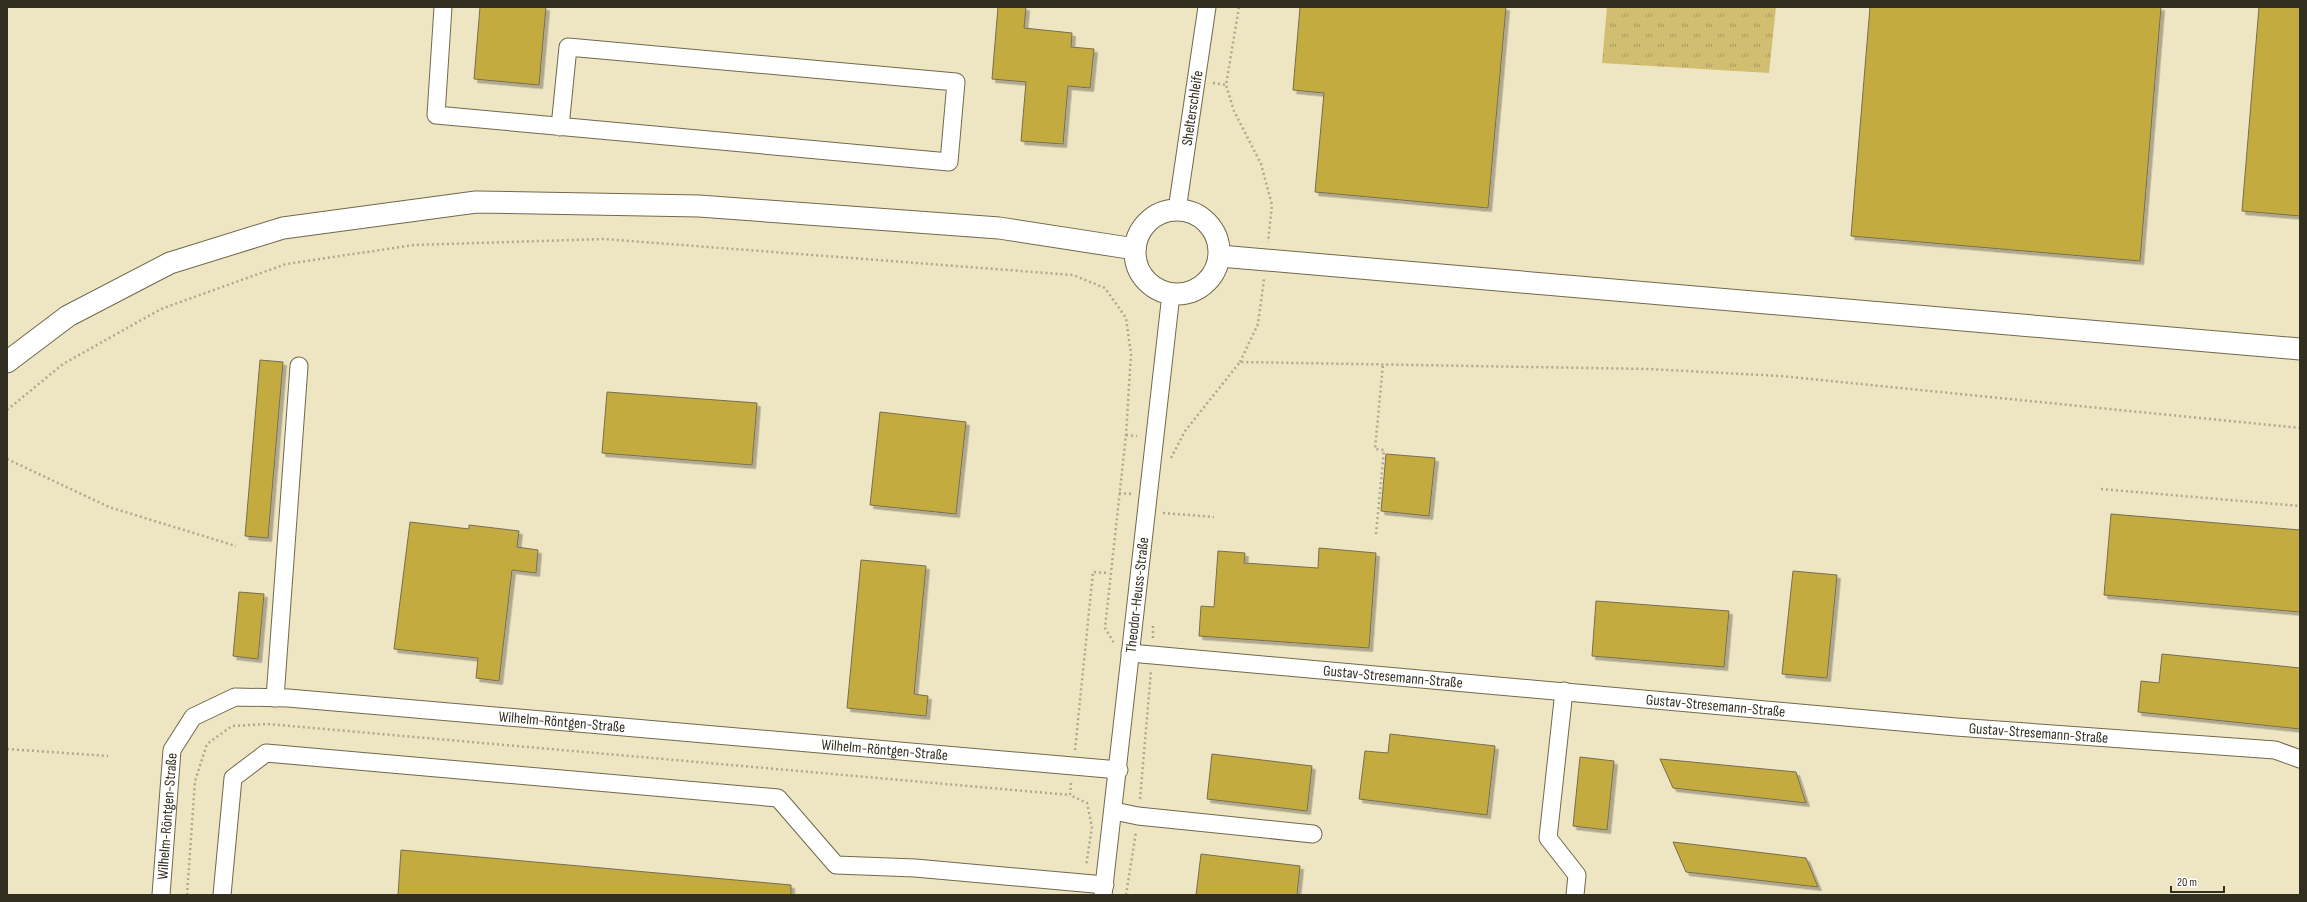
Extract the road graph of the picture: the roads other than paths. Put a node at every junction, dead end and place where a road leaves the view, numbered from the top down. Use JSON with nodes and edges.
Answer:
{"nodes":[{"id":1,"x":443,"y":7,"type":"edge"},
{"id":2,"x":1207,"y":7,"type":"edge"},
{"id":3,"x":560,"y":126,"type":"junction"},
{"id":4,"x":1177,"y":210,"type":"junction"},
{"id":5,"x":1135,"y":249,"type":"junction"},
{"id":6,"x":1220,"y":256,"type":"junction"},
{"id":7,"x":1171,"y":294,"type":"junction"},
{"id":8,"x":2300,"y":349,"type":"edge"},
{"id":9,"x":7,"y":362,"type":"edge"},
{"id":10,"x":299,"y":366,"type":"dead end"},
{"id":11,"x":1130,"y":653,"type":"junction"},
{"id":12,"x":1564,"y":691,"type":"junction"},
{"id":13,"x":274,"y":698,"type":"junction"},
{"id":14,"x":2300,"y":759,"type":"edge"},
{"id":15,"x":1119,"y":770,"type":"junction"},
{"id":16,"x":1114,"y":811,"type":"junction"},
{"id":17,"x":1313,"y":834,"type":"dead end"},
{"id":18,"x":1104,"y":890,"type":"edge"},
{"id":19,"x":161,"y":895,"type":"edge"},
{"id":20,"x":222,"y":895,"type":"edge"},
{"id":21,"x":1575,"y":895,"type":"edge"}],
"edges":[{"from":1,"to":3,"type":"street"},
{"from":2,"to":4,"type":"street","name":"Shelterschleife"},
{"from":3,"to":3,"type":"street"},
{"from":4,"to":5,"type":"main road"},
{"from":4,"to":6,"type":"main road"},
{"from":5,"to":7,"type":"main road"},
{"from":5,"to":9,"type":"main road"},
{"from":6,"to":7,"type":"main road"},
{"from":6,"to":8,"type":"main road"},
{"from":7,"to":11,"type":"street","name":"Theodor-Heuss-Straße"},
{"from":10,"to":13,"type":"street"},
{"from":11,"to":12,"type":"street","name":"Gustav-Stresemann-Straße"},
{"from":11,"to":15,"type":"street","name":"Theodor-Heuss-Straße"},
{"from":12,"to":14,"type":"street","name":"Gustav-Stresemann-Straße"},
{"from":12,"to":21,"type":"street"},
{"from":13,"to":15,"type":"street","name":"Wilhelm-Röntgen-Straße"},
{"from":13,"to":19,"type":"street","name":"Wilhelm-Röntgen-Straße"},
{"from":15,"to":16,"type":"street","name":"Theodor-Heuss-Straße"},
{"from":16,"to":17,"type":"street"},
{"from":16,"to":18,"type":"street","name":"Theodor-Heuss-Straße"},
{"from":18,"to":20,"type":"street"}]}
